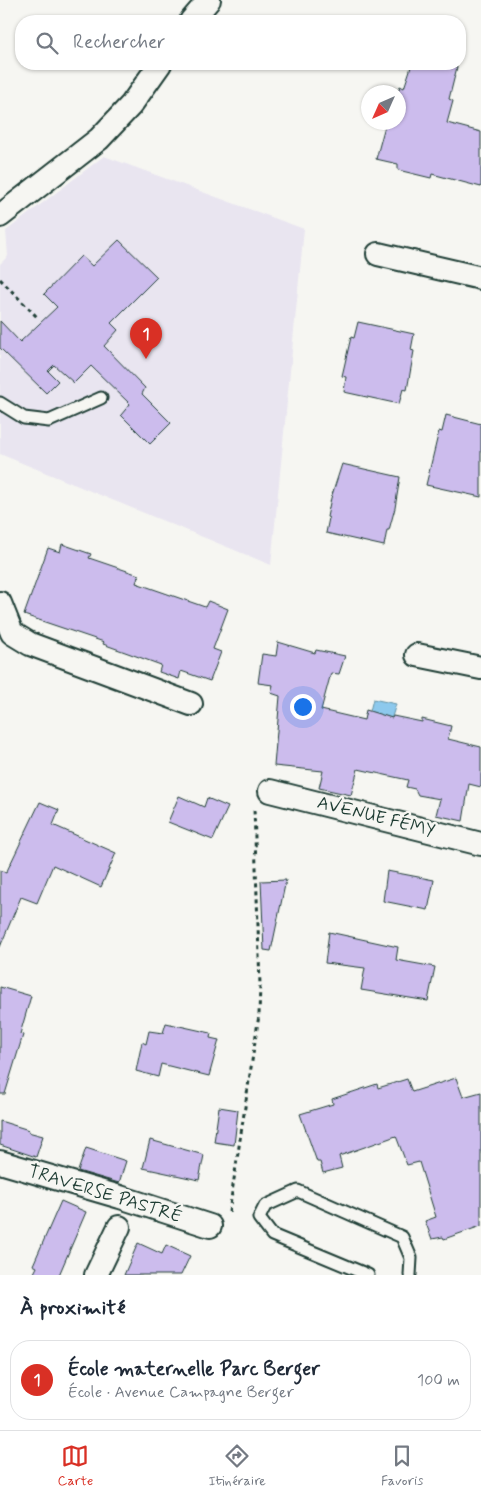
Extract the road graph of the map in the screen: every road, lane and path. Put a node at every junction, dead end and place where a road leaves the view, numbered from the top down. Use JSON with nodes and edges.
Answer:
{"nodes":[{"id":1,"x":209,"y":0,"type":"edge"},
{"id":2,"x":196,"y":15,"type":"edge"},
{"id":3,"x":156,"y":70,"type":"edge"},
{"id":4,"x":0,"y":216,"type":"edge"},
{"id":5,"x":378,"y":254,"type":"dead end"},
{"id":6,"x":0,"y":278,"type":"edge"},
{"id":7,"x":481,"y":278,"type":"edge"},
{"id":8,"x":37,"y":317,"type":"dead end"},
{"id":9,"x":101,"y":398,"type":"dead end"},
{"id":10,"x":0,"y":403,"type":"edge"},
{"id":11,"x":0,"y":604,"type":"edge"},
{"id":12,"x":417,"y":655,"type":"dead end"},
{"id":13,"x":481,"y":668,"type":"edge"},
{"id":14,"x":191,"y":704,"type":"dead end"},
{"id":15,"x":270,"y":791,"type":"joint"},
{"id":16,"x":481,"y":844,"type":"edge"},
{"id":17,"x":0,"y":1162,"type":"edge"},
{"id":18,"x":210,"y":1226,"type":"joint"},
{"id":19,"x":118,"y":1227,"type":"dead end"},
{"id":20,"x":96,"y":1275,"type":"edge"},
{"id":21,"x":368,"y":1275,"type":"edge"},
{"id":22,"x":410,"y":1275,"type":"edge"}],
"edges":[{"from":1,"to":2,"type":"street"},
{"from":3,"to":4,"type":"street"},
{"from":5,"to":7,"type":"street"},
{"from":6,"to":8,"type":"path"},
{"from":9,"to":10,"type":"lane"},
{"from":11,"to":14,"type":"street"},
{"from":12,"to":13,"type":"street"},
{"from":15,"to":16,"type":"street","name":"AVENUE FÉMY"},
{"from":15,"to":18,"type":"path"},
{"from":17,"to":18,"type":"street","name":"TRAVERSE PASTRÉ"},
{"from":19,"to":20,"type":"street"},
{"from":21,"to":22,"type":"lane"}]}
